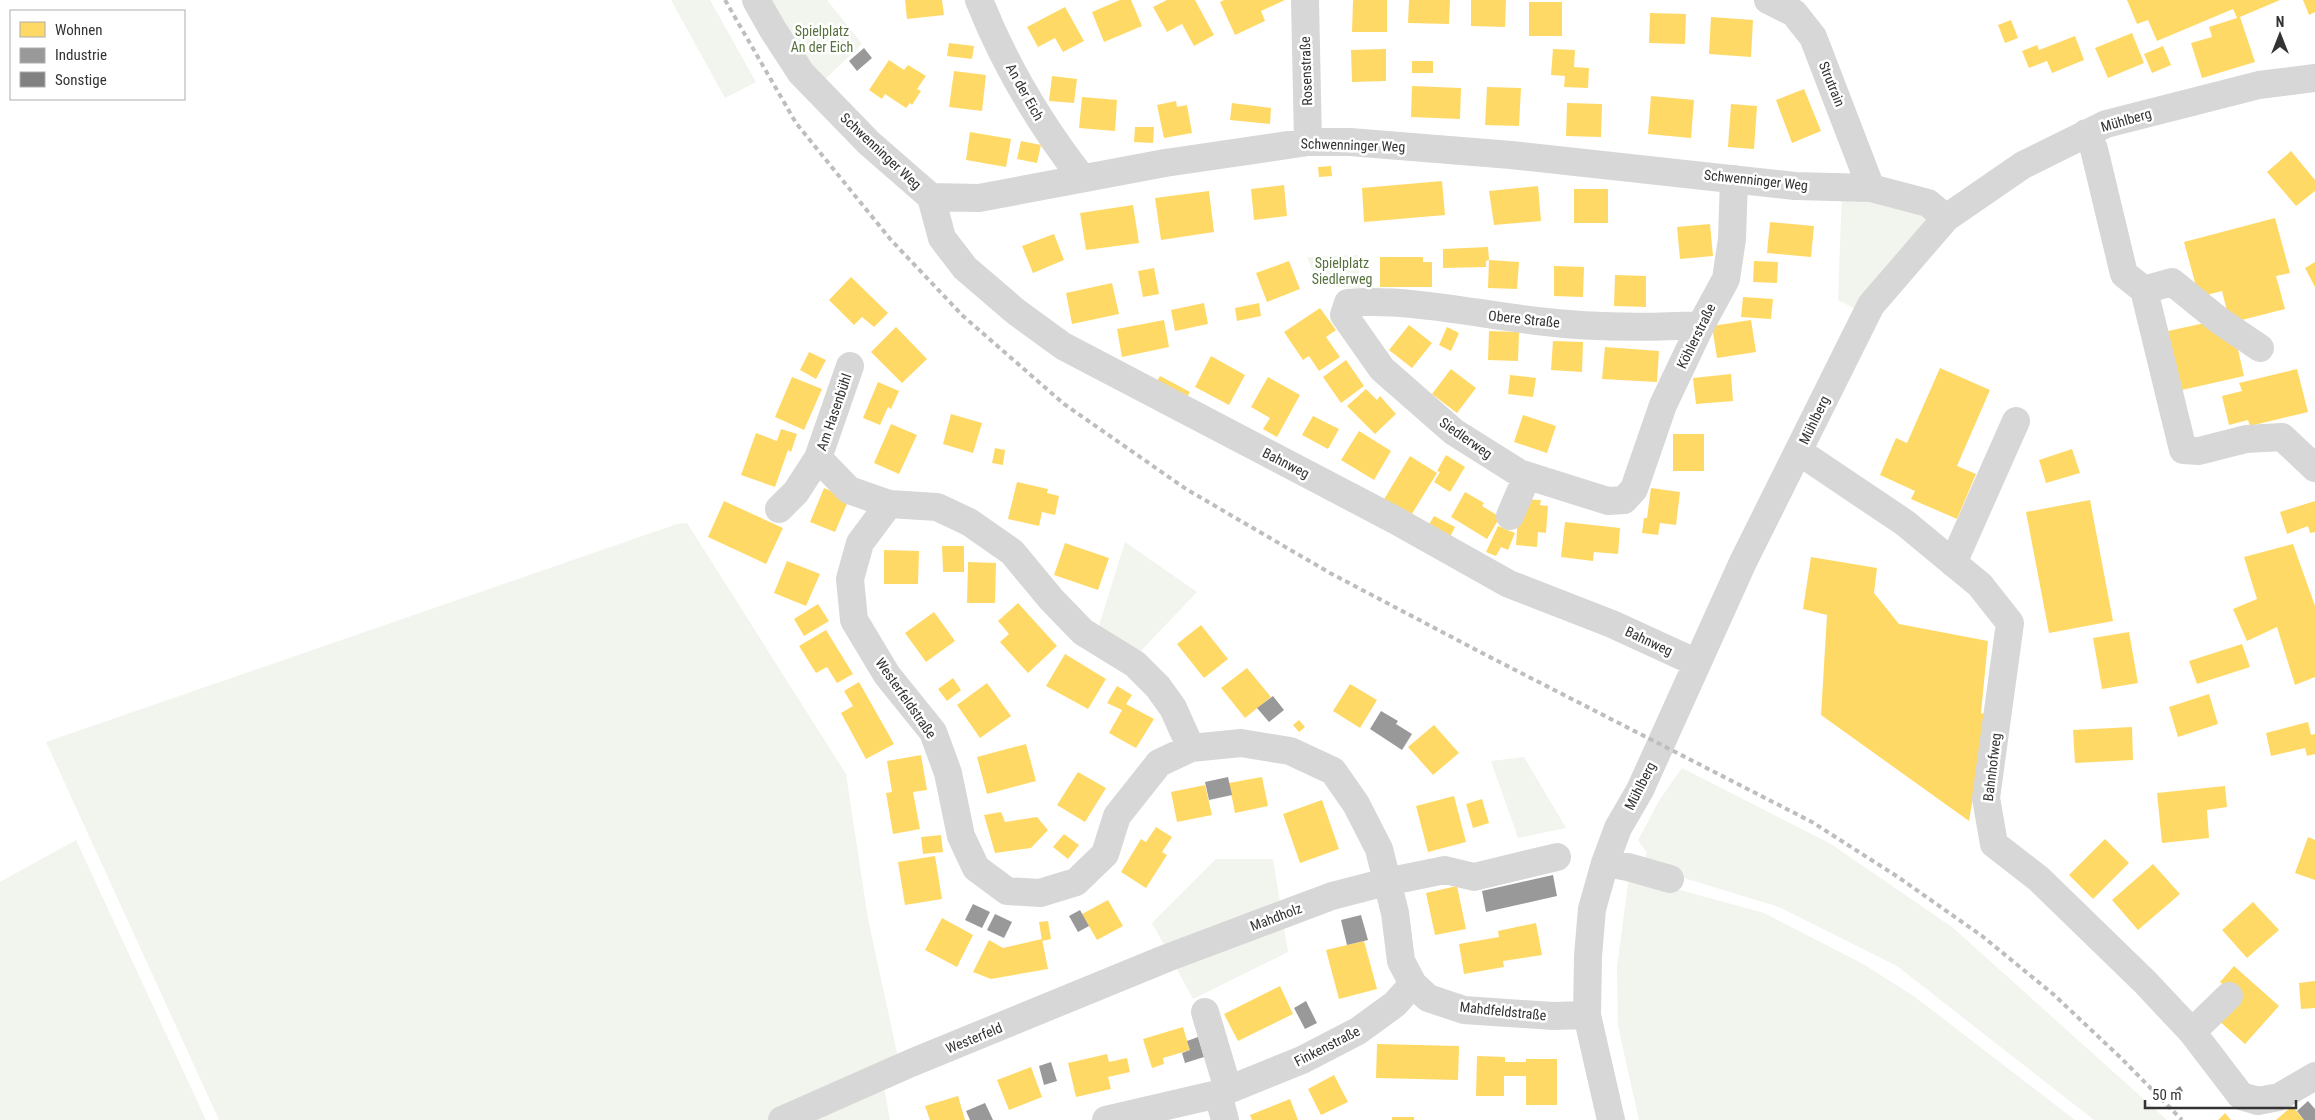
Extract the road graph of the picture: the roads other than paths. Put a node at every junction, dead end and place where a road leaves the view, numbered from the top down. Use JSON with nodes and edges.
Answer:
{"nodes":[{"id":1,"x":756,"y":0,"type":"edge"},
{"id":2,"x":1305,"y":0,"type":"edge"},
{"id":3,"x":1768,"y":0,"type":"edge"},
{"id":4,"x":985,"y":2,"type":"edge"},
{"id":5,"x":2315,"y":78,"type":"edge"},
{"id":6,"x":2086,"y":133,"type":"junction"},
{"id":7,"x":1308,"y":142,"type":"junction"},
{"id":8,"x":1082,"y":178,"type":"junction"},
{"id":9,"x":1734,"y":178,"type":"junction"},
{"id":10,"x":1871,"y":188,"type":"junction"},
{"id":11,"x":931,"y":197,"type":"junction"},
{"id":12,"x":1946,"y":218,"type":"junction"},
{"id":13,"x":2144,"y":290,"type":"junction"},
{"id":14,"x":1348,"y":303,"type":"joint"},
{"id":15,"x":1701,"y":325,"type":"junction"},
{"id":16,"x":2260,"y":348,"type":"dead end"},
{"id":17,"x":850,"y":366,"type":"dead end"},
{"id":18,"x":2016,"y":421,"type":"dead end"},
{"id":19,"x":1798,"y":451,"type":"junction"},
{"id":20,"x":818,"y":458,"type":"junction"},
{"id":21,"x":2315,"y":468,"type":"edge"},
{"id":22,"x":1527,"y":476,"type":"junction"},
{"id":23,"x":1634,"y":489,"type":"joint"},
{"id":24,"x":889,"y":504,"type":"junction"},
{"id":25,"x":779,"y":509,"type":"dead end"},
{"id":26,"x":1510,"y":516,"type":"dead end"},
{"id":27,"x":1952,"y":563,"type":"junction"},
{"id":28,"x":1697,"y":663,"type":"junction"},
{"id":29,"x":1242,"y":743,"type":"joint"},
{"id":30,"x":1190,"y":748,"type":"junction"},
{"id":31,"x":1557,"y":857,"type":"dead end"},
{"id":32,"x":1605,"y":863,"type":"junction"},
{"id":33,"x":1670,"y":879,"type":"dead end"},
{"id":34,"x":1386,"y":882,"type":"junction"},
{"id":35,"x":1167,"y":958,"type":"joint"},
{"id":36,"x":1413,"y":984,"type":"junction"},
{"id":37,"x":2229,"y":996,"type":"dead end"},
{"id":38,"x":1205,"y":1012,"type":"dead end"},
{"id":39,"x":1587,"y":1014,"type":"junction"},
{"id":40,"x":2192,"y":1032,"type":"junction"},
{"id":41,"x":2315,"y":1076,"type":"edge"},
{"id":42,"x":1223,"y":1091,"type":"junction"},
{"id":43,"x":2257,"y":1111,"type":"edge"},
{"id":44,"x":782,"y":1120,"type":"edge"},
{"id":45,"x":1106,"y":1120,"type":"edge"},
{"id":46,"x":1225,"y":1120,"type":"edge"},
{"id":47,"x":1610,"y":1120,"type":"edge"}],
"edges":[{"from":1,"to":11,"type":"street","name":"Schwenninger Weg"},
{"from":2,"to":7,"type":"street","name":"Rosenstraße"},
{"from":3,"to":10,"type":"street","name":"Strutrain"},
{"from":4,"to":8,"type":"street","name":"An der Eich"},
{"from":5,"to":6,"type":"street","name":"Mühlberg"},
{"from":6,"to":12,"type":"street","name":"Mühlberg"},
{"from":6,"to":13,"type":"street"},
{"from":7,"to":8,"type":"street","name":"Schwenninger Weg"},
{"from":7,"to":9,"type":"street","name":"Schwenninger Weg"},
{"from":8,"to":11,"type":"street","name":"Schwenninger Weg"},
{"from":9,"to":10,"type":"street","name":"Schwenninger Weg"},
{"from":9,"to":15,"type":"street","name":"Köhlerstraße"},
{"from":10,"to":12,"type":"street","name":"Schwenninger Weg"},
{"from":11,"to":28,"type":"street","name":"Bahnweg"},
{"from":12,"to":19,"type":"street","name":"Mühlberg"},
{"from":13,"to":16,"type":"street"},
{"from":13,"to":21,"type":"street"},
{"from":14,"to":15,"type":"street","name":"Obere Straße"},
{"from":14,"to":22,"type":"street","name":"Siedlerweg"},
{"from":15,"to":23,"type":"street","name":"Köhlerstraße"},
{"from":17,"to":20,"type":"street","name":"Am Hasenbühl"},
{"from":18,"to":27,"type":"street"},
{"from":19,"to":27,"type":"street","name":"Bahnhofweg"},
{"from":19,"to":28,"type":"street","name":"Mühlberg"},
{"from":20,"to":24,"type":"street","name":"Am Hasenbühl"},
{"from":20,"to":25,"type":"street","name":"Am Hasenbühl"},
{"from":22,"to":23,"type":"street","name":"Siedlerweg"},
{"from":22,"to":26,"type":"street"},
{"from":24,"to":30,"type":"street"},
{"from":24,"to":30,"type":"street","name":"Westerfeldstraße"},
{"from":27,"to":40,"type":"street","name":"Bahnhofweg"},
{"from":28,"to":32,"type":"street","name":"Mühlberg"},
{"from":29,"to":30,"type":"street","name":"Westerfeldstraße"},
{"from":29,"to":34,"type":"street","name":"Mahdfeldstraße"},
{"from":31,"to":34,"type":"street"},
{"from":32,"to":33,"type":"street"},
{"from":32,"to":39,"type":"street","name":"Mühlberg"},
{"from":34,"to":35,"type":"street","name":"Mahdholz"},
{"from":34,"to":36,"type":"street","name":"Mahdfeldstraße"},
{"from":35,"to":44,"type":"street","name":"Westerfeld"},
{"from":36,"to":39,"type":"street","name":"Mahdfeldstraße"},
{"from":36,"to":42,"type":"street","name":"Finkenstraße"},
{"from":37,"to":40,"type":"street"},
{"from":38,"to":42,"type":"street"},
{"from":39,"to":47,"type":"street","name":"Mühlberg"},
{"from":40,"to":43,"type":"street","name":"Bahnhofweg"},
{"from":41,"to":43,"type":"street"},
{"from":42,"to":45,"type":"street","name":"Finkenstraße"},
{"from":42,"to":46,"type":"street"}]}
